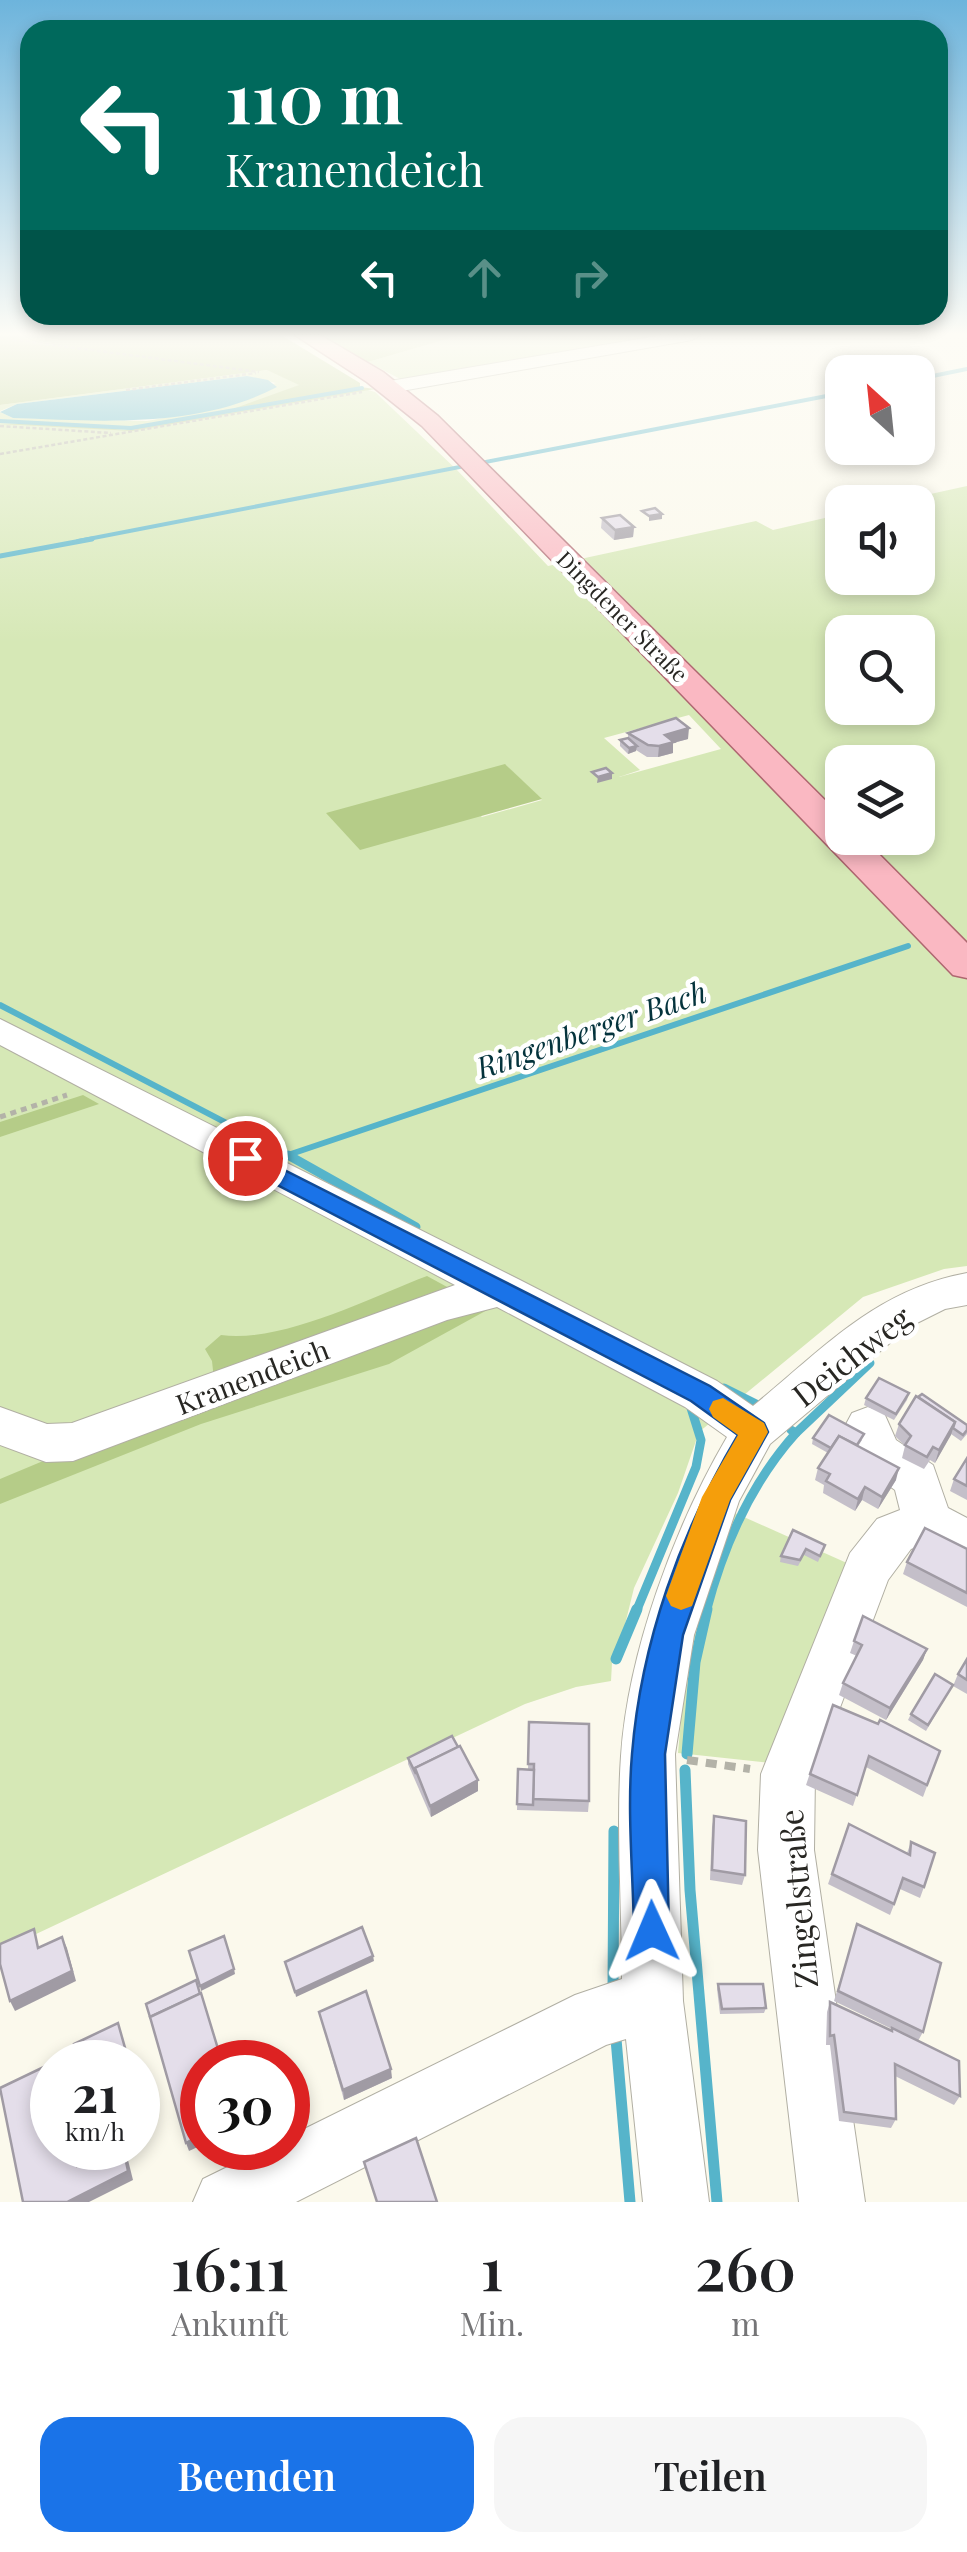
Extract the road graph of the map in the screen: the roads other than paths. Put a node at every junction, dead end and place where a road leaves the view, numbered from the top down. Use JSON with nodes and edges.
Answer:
{"nodes":[{"id":1,"x":444,"y":438,"type":"edge"},
{"id":2,"x":825,"y":819,"type":"edge"},
{"id":3,"x":860,"y":855,"type":"edge"},
{"id":4,"x":967,"y":966,"type":"edge"},
{"id":5,"x":0,"y":1030,"type":"edge"},
{"id":6,"x":967,"y":1288,"type":"edge"},
{"id":7,"x":503,"y":1290,"type":"junction"},
{"id":8,"x":0,"y":1426,"type":"edge"},
{"id":9,"x":868,"y":1426,"type":"dead end"},
{"id":10,"x":754,"y":1432,"type":"junction"},
{"id":11,"x":947,"y":1531,"type":"edge"},
{"id":12,"x":653,"y":2002,"type":"junction"},
{"id":13,"x":226,"y":2202,"type":"edge"},
{"id":14,"x":676,"y":2202,"type":"edge"},
{"id":15,"x":832,"y":2202,"type":"edge"}],
"edges":[{"from":1,"to":2,"type":"main road","name":"Dingdener Straße"},
{"from":3,"to":4,"type":"main road","name":"Dingdener Straße"},
{"from":5,"to":7,"type":"street"},
{"from":6,"to":10,"type":"street","name":"Deichweg"},
{"from":7,"to":8,"type":"street","name":"Kranendeich"},
{"from":7,"to":10,"type":"street"},
{"from":9,"to":11,"type":"street","name":"Zingelstraße"},
{"from":10,"to":12,"type":"street","name":"Deichweg"},
{"from":11,"to":15,"type":"street","name":"Zingelstraße"},
{"from":12,"to":13,"type":"street"},
{"from":12,"to":14,"type":"street","name":"Deichweg"}]}
